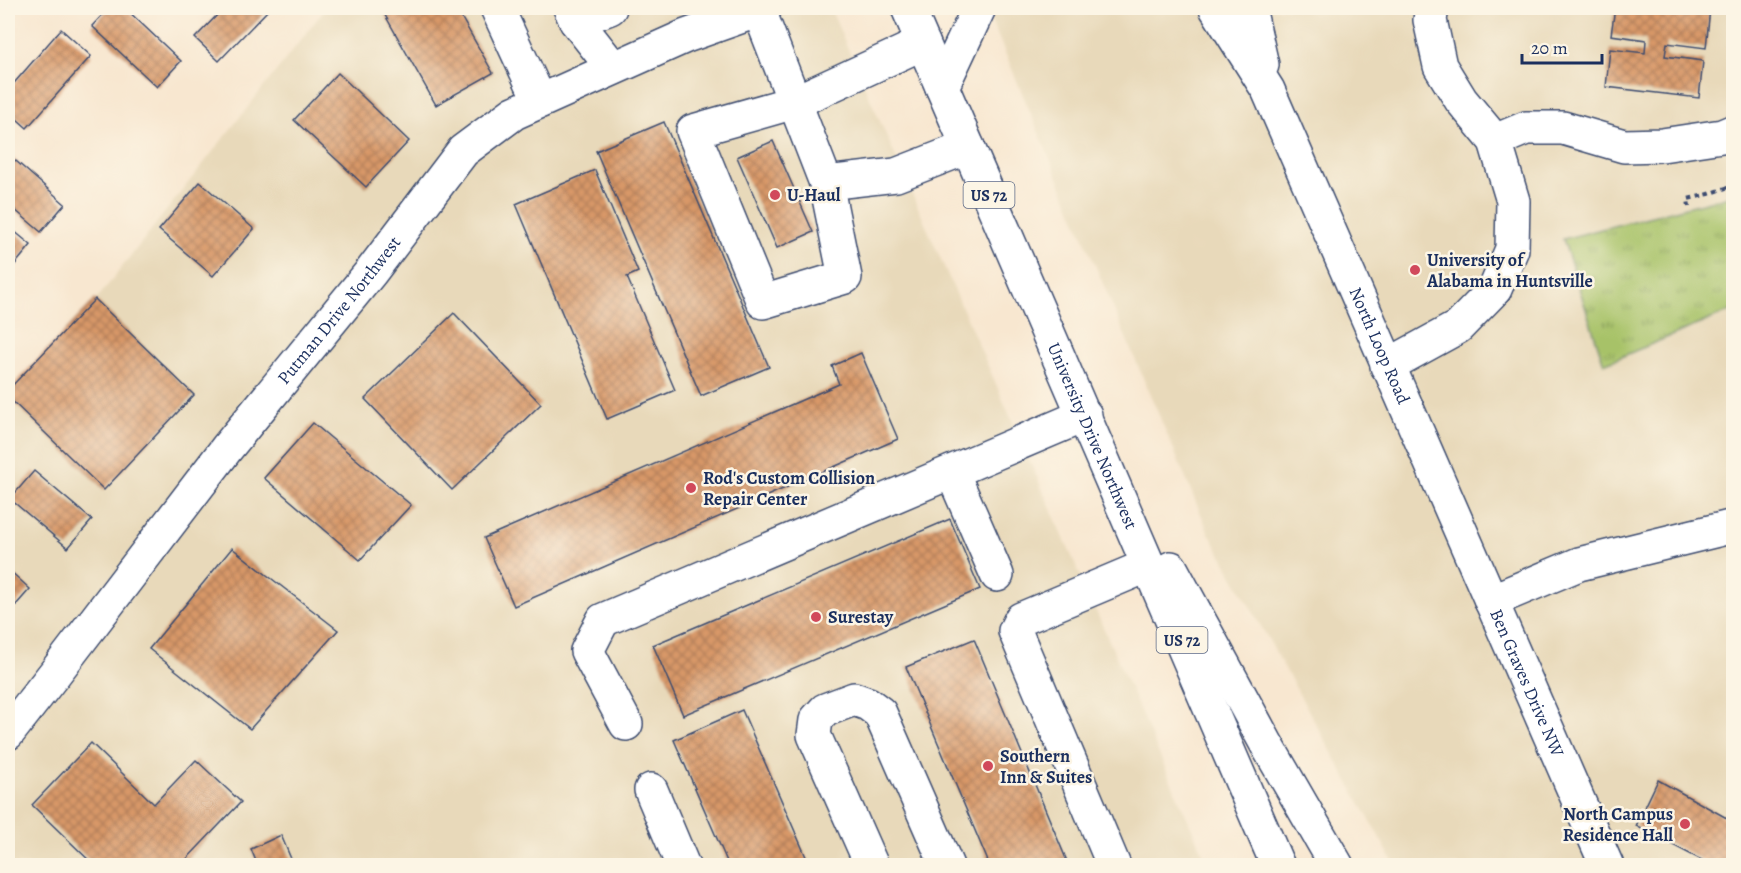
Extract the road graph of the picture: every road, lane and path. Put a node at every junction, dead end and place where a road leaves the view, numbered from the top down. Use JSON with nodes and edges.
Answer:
{"nodes":[{"id":1,"x":497,"y":8,"type":"edge"},
{"id":2,"x":761,"y":8,"type":"edge"},
{"id":3,"x":908,"y":8,"type":"edge"},
{"id":4,"x":979,"y":8,"type":"edge"},
{"id":5,"x":1216,"y":8,"type":"edge"},
{"id":6,"x":1249,"y":8,"type":"edge"},
{"id":7,"x":1432,"y":8,"type":"edge"},
{"id":8,"x":588,"y":12,"type":"edge"},
{"id":9,"x":923,"y":43,"type":"junction"},
{"id":10,"x":613,"y":68,"type":"junction"},
{"id":11,"x":942,"y":87,"type":"junction"},
{"id":12,"x":1268,"y":90,"type":"junction"},
{"id":13,"x":540,"y":101,"type":"junction"},
{"id":14,"x":795,"y":102,"type":"junction"},
{"id":15,"x":1734,"y":132,"type":"edge"},
{"id":16,"x":1495,"y":141,"type":"junction"},
{"id":17,"x":968,"y":147,"type":"junction"},
{"id":18,"x":826,"y":183,"type":"junction"},
{"id":19,"x":1734,"y":185,"type":"edge"},
{"id":20,"x":1689,"y":207,"type":"dead end"},
{"id":21,"x":1387,"y":366,"type":"junction"},
{"id":22,"x":1071,"y":383,"type":"junction"},
{"id":23,"x":1085,"y":415,"type":"junction"},
{"id":24,"x":952,"y":472,"type":"junction"},
{"id":25,"x":1734,"y":526,"type":"edge"},
{"id":26,"x":1149,"y":565,"type":"junction"},
{"id":27,"x":998,"y":575,"type":"dead end"},
{"id":28,"x":1491,"y":601,"type":"junction"},
{"id":29,"x":626,"y":724,"type":"dead end"},
{"id":30,"x":8,"y":733,"type":"edge"},
{"id":31,"x":651,"y":790,"type":"dead end"},
{"id":32,"x":683,"y":866,"type":"edge"},
{"id":33,"x":872,"y":866,"type":"edge"},
{"id":34,"x":947,"y":866,"type":"edge"},
{"id":35,"x":1114,"y":866,"type":"edge"},
{"id":36,"x":1278,"y":866,"type":"edge"},
{"id":37,"x":1337,"y":866,"type":"edge"},
{"id":38,"x":1607,"y":866,"type":"edge"}],
"edges":[{"from":1,"to":13,"type":"main road"},
{"from":2,"to":10,"type":"main road","name":"Putman Drive Northwest"},
{"from":2,"to":14,"type":"main road"},
{"from":3,"to":9,"type":"main road","name":"University Drive Northwest","number":"US 72"},
{"from":4,"to":11,"type":"main road"},
{"from":5,"to":12,"type":"main road","name":"North Loop Road"},
{"from":6,"to":12,"type":"main road","name":"North Loop Road"},
{"from":7,"to":16,"type":"main road"},
{"from":8,"to":10,"type":"main road"},
{"from":9,"to":11,"type":"main road","name":"University Drive Northwest","number":"US 72"},
{"from":9,"to":14,"type":"main road"},
{"from":10,"to":13,"type":"main road","name":"Putman Drive Northwest"},
{"from":11,"to":17,"type":"main road","name":"University Drive Northwest","number":"US 72"},
{"from":12,"to":21,"type":"main road","name":"North Loop Road"},
{"from":13,"to":30,"type":"main road","name":"Putman Drive Northwest"},
{"from":14,"to":18,"type":"main road"},
{"from":14,"to":18,"type":"main road"},
{"from":15,"to":16,"type":"main road"},
{"from":16,"to":21,"type":"main road"},
{"from":17,"to":18,"type":"main road"},
{"from":17,"to":22,"type":"main road","name":"University Drive Northwest","number":"US 72"},
{"from":19,"to":20,"type":"path"},
{"from":21,"to":28,"type":"main road","name":"North Loop Road"},
{"from":22,"to":23,"type":"main road","name":"University Drive Northwest","number":"US 72"},
{"from":22,"to":37,"type":"main road"},
{"from":23,"to":24,"type":"main road"},
{"from":23,"to":26,"type":"main road","name":"University Drive Northwest","number":"US 72"},
{"from":24,"to":27,"type":"main road"},
{"from":24,"to":29,"type":"main road"},
{"from":25,"to":28,"type":"main road","name":"Ben Graves Drive NW"},
{"from":26,"to":35,"type":"main road"},
{"from":26,"to":36,"type":"main road","name":"University Drive Northwest","number":"US 72"},
{"from":28,"to":38,"type":"main road","name":"Ben Graves Drive NW"},
{"from":31,"to":32,"type":"main road"},
{"from":33,"to":34,"type":"main road"}]}
